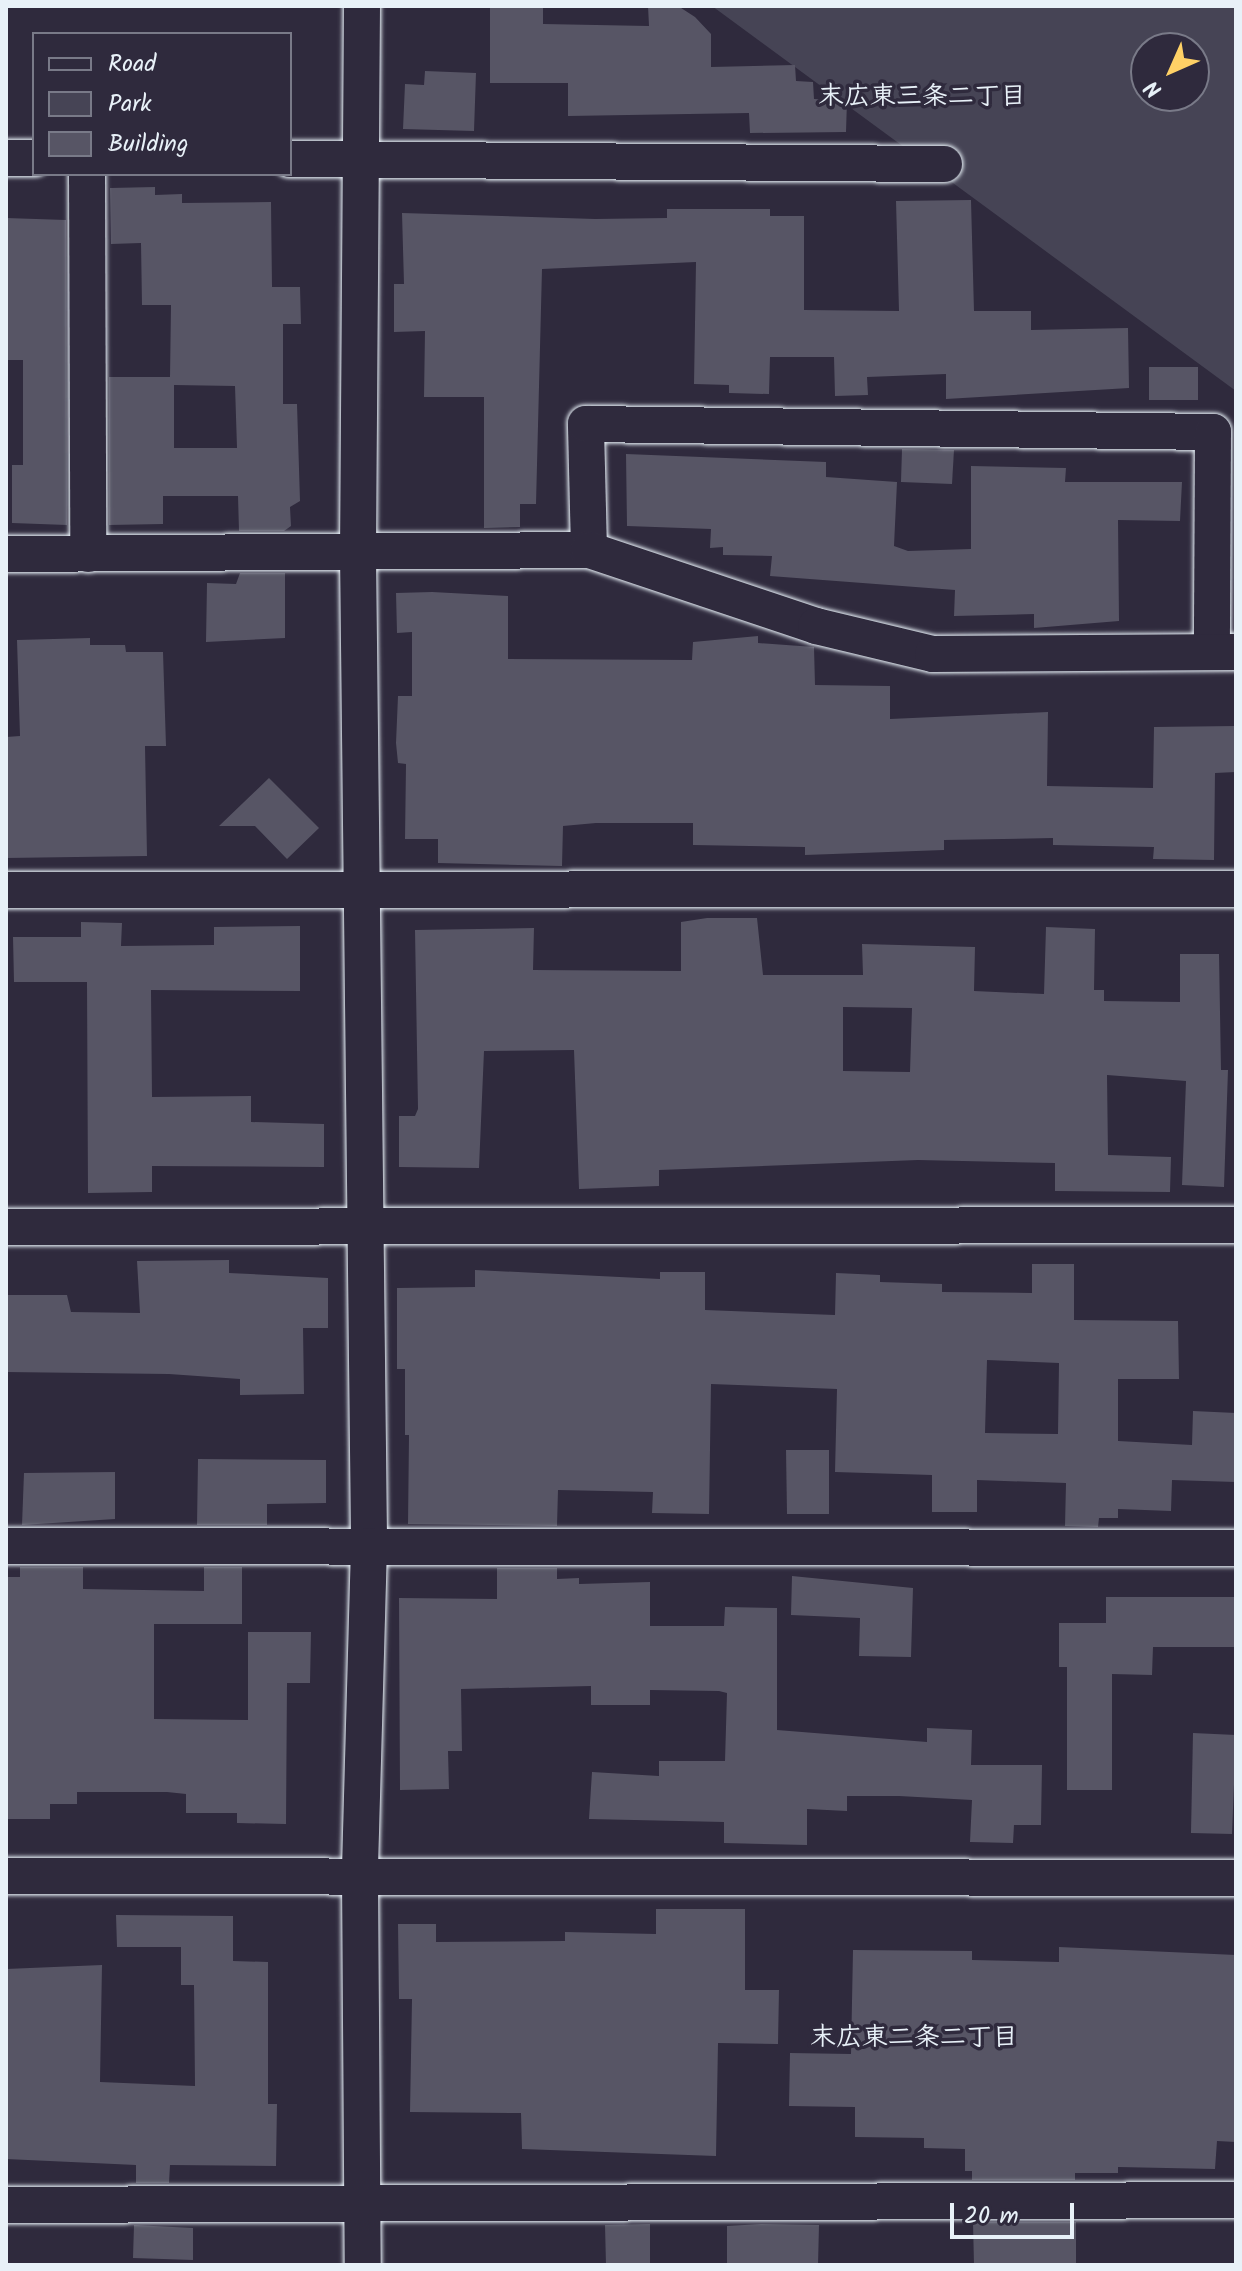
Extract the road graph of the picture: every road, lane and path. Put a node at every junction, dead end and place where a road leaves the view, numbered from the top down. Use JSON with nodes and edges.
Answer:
{"nodes":[{"id":1,"x":362,"y":6,"type":"edge"},
{"id":2,"x":6,"y":158,"type":"edge"},
{"id":3,"x":32,"y":158,"type":"edge"},
{"id":4,"x":292,"y":159,"type":"edge"},
{"id":5,"x":363,"y":159,"type":"junction"},
{"id":6,"x":944,"y":164,"type":"dead end"},
{"id":7,"x":87,"y":176,"type":"edge"},
{"id":8,"x":589,"y":550,"type":"junction"},
{"id":9,"x":6,"y":554,"type":"edge"},
{"id":10,"x":88,"y":554,"type":"junction"},
{"id":11,"x":358,"y":554,"type":"junction"},
{"id":12,"x":1224,"y":652,"type":"edge"},
{"id":13,"x":1236,"y":889,"type":"edge"},
{"id":14,"x":6,"y":890,"type":"edge"},
{"id":15,"x":361,"y":891,"type":"junction"},
{"id":16,"x":1236,"y":1225,"type":"edge"},
{"id":17,"x":6,"y":1227,"type":"edge"},
{"id":18,"x":363,"y":1227,"type":"junction"},
{"id":19,"x":6,"y":1546,"type":"edge"},
{"id":20,"x":369,"y":1546,"type":"junction"},
{"id":21,"x":1236,"y":1548,"type":"edge"},
{"id":22,"x":6,"y":1876,"type":"edge"},
{"id":23,"x":360,"y":1877,"type":"junction"},
{"id":24,"x":1236,"y":1878,"type":"edge"},
{"id":25,"x":1236,"y":2200,"type":"edge"},
{"id":26,"x":6,"y":2205,"type":"edge"},
{"id":27,"x":362,"y":2207,"type":"junction"},
{"id":28,"x":363,"y":2265,"type":"edge"}],
"edges":[{"from":1,"to":5,"type":"street"},
{"from":2,"to":3,"type":"street"},
{"from":4,"to":5,"type":"street"},
{"from":5,"to":6,"type":"street"},
{"from":5,"to":11,"type":"street"},
{"from":7,"to":10,"type":"street"},
{"from":8,"to":11,"type":"street"},
{"from":8,"to":12,"type":"street"},
{"from":8,"to":12,"type":"street"},
{"from":9,"to":10,"type":"street"},
{"from":10,"to":11,"type":"street"},
{"from":11,"to":15,"type":"street"},
{"from":13,"to":15,"type":"street"},
{"from":14,"to":15,"type":"street"},
{"from":15,"to":18,"type":"street"},
{"from":16,"to":18,"type":"street"},
{"from":17,"to":18,"type":"street"},
{"from":18,"to":20,"type":"street"},
{"from":19,"to":20,"type":"street"},
{"from":20,"to":21,"type":"street"},
{"from":20,"to":23,"type":"street"},
{"from":22,"to":23,"type":"street"},
{"from":23,"to":24,"type":"street"},
{"from":23,"to":27,"type":"street"},
{"from":25,"to":27,"type":"street"},
{"from":26,"to":27,"type":"street"},
{"from":27,"to":28,"type":"street"}]}
